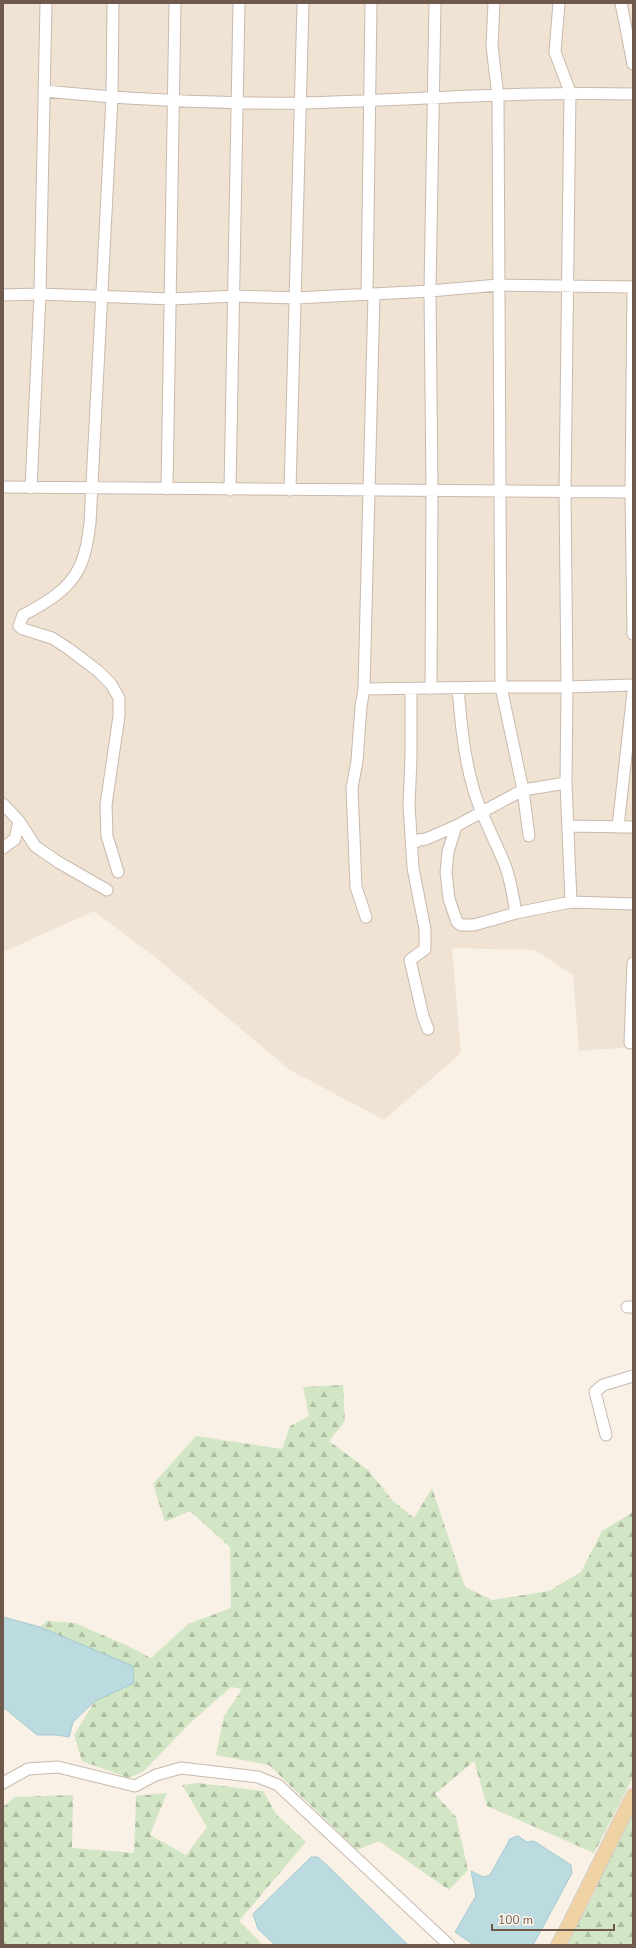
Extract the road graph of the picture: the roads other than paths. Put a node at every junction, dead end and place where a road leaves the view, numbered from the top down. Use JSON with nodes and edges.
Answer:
{"nodes":[{"id":1,"x":46,"y":3,"type":"edge"},
{"id":2,"x":113,"y":3,"type":"edge"},
{"id":3,"x":176,"y":3,"type":"edge"},
{"id":4,"x":239,"y":3,"type":"edge"},
{"id":5,"x":303,"y":3,"type":"edge"},
{"id":6,"x":371,"y":3,"type":"edge"},
{"id":7,"x":435,"y":3,"type":"edge"},
{"id":8,"x":494,"y":3,"type":"edge"},
{"id":9,"x":559,"y":3,"type":"edge"},
{"id":10,"x":621,"y":3,"type":"edge"},
{"id":11,"x":633,"y":64,"type":"edge"},
{"id":12,"x":44,"y":91,"type":"junction"},
{"id":13,"x":570,"y":92,"type":"junction"},
{"id":14,"x":633,"y":94,"type":"edge"},
{"id":15,"x":498,"y":96,"type":"junction"},
{"id":16,"x":112,"y":97,"type":"junction"},
{"id":17,"x":174,"y":99,"type":"junction"},
{"id":18,"x":434,"y":99,"type":"junction"},
{"id":19,"x":370,"y":100,"type":"junction"},
{"id":20,"x":236,"y":102,"type":"junction"},
{"id":21,"x":299,"y":103,"type":"junction"},
{"id":22,"x":498,"y":285,"type":"junction"},
{"id":23,"x":568,"y":286,"type":"junction"},
{"id":24,"x":633,"y":286,"type":"edge"},
{"id":25,"x":430,"y":291,"type":"junction"},
{"id":26,"x":40,"y":294,"type":"junction"},
{"id":27,"x":371,"y":294,"type":"junction"},
{"id":28,"x":3,"y":295,"type":"edge"},
{"id":29,"x":235,"y":296,"type":"junction"},
{"id":30,"x":101,"y":297,"type":"junction"},
{"id":31,"x":296,"y":298,"type":"junction"},
{"id":32,"x":172,"y":299,"type":"junction"},
{"id":33,"x":3,"y":487,"type":"edge"},
{"id":34,"x":31,"y":488,"type":"junction"},
{"id":35,"x":91,"y":489,"type":"junction"},
{"id":36,"x":167,"y":489,"type":"junction"},
{"id":37,"x":230,"y":490,"type":"junction"},
{"id":38,"x":290,"y":490,"type":"junction"},
{"id":39,"x":368,"y":490,"type":"junction"},
{"id":40,"x":432,"y":491,"type":"junction"},
{"id":41,"x":499,"y":491,"type":"junction"},
{"id":42,"x":565,"y":491,"type":"junction"},
{"id":43,"x":632,"y":492,"type":"edge"},
{"id":44,"x":633,"y":634,"type":"edge"},
{"id":45,"x":633,"y":685,"type":"edge"},
{"id":46,"x":501,"y":687,"type":"junction"},
{"id":47,"x":567,"y":687,"type":"junction"},
{"id":48,"x":458,"y":688,"type":"junction"},
{"id":49,"x":364,"y":689,"type":"junction"},
{"id":50,"x":411,"y":689,"type":"junction"},
{"id":51,"x":431,"y":689,"type":"junction"},
{"id":52,"x":633,"y":692,"type":"edge"},
{"id":53,"x":566,"y":783,"type":"junction"},
{"id":54,"x":523,"y":790,"type":"junction"},
{"id":55,"x":3,"y":804,"type":"edge"},
{"id":56,"x":482,"y":812,"type":"junction"},
{"id":57,"x":19,"y":821,"type":"junction"},
{"id":58,"x":456,"y":826,"type":"junction"},
{"id":59,"x":569,"y":826,"type":"junction"},
{"id":60,"x":618,"y":827,"type":"junction"},
{"id":61,"x":633,"y":827,"type":"edge"},
{"id":62,"x":529,"y":836,"type":"dead end"},
{"id":63,"x":412,"y":844,"type":"junction"},
{"id":64,"x":3,"y":848,"type":"edge"},
{"id":65,"x":118,"y":872,"type":"dead end"},
{"id":66,"x":107,"y":890,"type":"dead end"},
{"id":67,"x":571,"y":902,"type":"junction"},
{"id":68,"x":633,"y":904,"type":"edge"},
{"id":69,"x":516,"y":913,"type":"junction"},
{"id":70,"x":366,"y":917,"type":"dead end"},
{"id":71,"x":633,"y":963,"type":"edge"},
{"id":72,"x":428,"y":1029,"type":"dead end"},
{"id":73,"x":630,"y":1043,"type":"dead end"},
{"id":74,"x":633,"y":1376,"type":"edge"},
{"id":75,"x":606,"y":1435,"type":"dead end"},
{"id":76,"x":3,"y":1783,"type":"edge"},
{"id":77,"x":633,"y":1796,"type":"edge"},
{"id":78,"x":449,"y":1945,"type":"edge"},
{"id":79,"x":558,"y":1945,"type":"edge"}],
"edges":[{"from":1,"to":12,"type":"street"},
{"from":2,"to":16,"type":"street"},
{"from":3,"to":17,"type":"street"},
{"from":4,"to":20,"type":"street"},
{"from":5,"to":21,"type":"street"},
{"from":6,"to":19,"type":"street"},
{"from":7,"to":18,"type":"street"},
{"from":8,"to":15,"type":"street"},
{"from":9,"to":13,"type":"street"},
{"from":10,"to":11,"type":"street"},
{"from":12,"to":16,"type":"street"},
{"from":12,"to":26,"type":"street"},
{"from":13,"to":14,"type":"street"},
{"from":13,"to":15,"type":"street"},
{"from":13,"to":23,"type":"street"},
{"from":15,"to":18,"type":"street"},
{"from":15,"to":22,"type":"street"},
{"from":16,"to":17,"type":"street"},
{"from":16,"to":30,"type":"street"},
{"from":17,"to":20,"type":"street"},
{"from":17,"to":32,"type":"street"},
{"from":18,"to":19,"type":"street"},
{"from":18,"to":25,"type":"street"},
{"from":19,"to":21,"type":"street"},
{"from":19,"to":27,"type":"street"},
{"from":20,"to":21,"type":"street"},
{"from":20,"to":29,"type":"street"},
{"from":21,"to":31,"type":"street"},
{"from":22,"to":23,"type":"street"},
{"from":22,"to":25,"type":"street"},
{"from":22,"to":41,"type":"street"},
{"from":23,"to":24,"type":"street"},
{"from":23,"to":42,"type":"street"},
{"from":24,"to":43,"type":"street"},
{"from":25,"to":27,"type":"street"},
{"from":25,"to":40,"type":"street"},
{"from":26,"to":28,"type":"street"},
{"from":26,"to":30,"type":"street"},
{"from":26,"to":34,"type":"street"},
{"from":27,"to":31,"type":"street"},
{"from":27,"to":39,"type":"street"},
{"from":29,"to":31,"type":"street"},
{"from":29,"to":32,"type":"street"},
{"from":29,"to":37,"type":"street"},
{"from":30,"to":32,"type":"street"},
{"from":30,"to":35,"type":"street"},
{"from":31,"to":38,"type":"street"},
{"from":32,"to":36,"type":"street"},
{"from":33,"to":34,"type":"street"},
{"from":34,"to":35,"type":"street"},
{"from":35,"to":36,"type":"street"},
{"from":35,"to":65,"type":"street"},
{"from":36,"to":37,"type":"street"},
{"from":37,"to":38,"type":"street"},
{"from":38,"to":39,"type":"street"},
{"from":39,"to":40,"type":"street"},
{"from":39,"to":49,"type":"street"},
{"from":40,"to":41,"type":"street"},
{"from":40,"to":51,"type":"street"},
{"from":41,"to":42,"type":"street"},
{"from":41,"to":46,"type":"street"},
{"from":42,"to":43,"type":"street"},
{"from":42,"to":47,"type":"street"},
{"from":43,"to":44,"type":"street"},
{"from":45,"to":47,"type":"street"},
{"from":46,"to":47,"type":"street"},
{"from":46,"to":48,"type":"street"},
{"from":46,"to":54,"type":"street"},
{"from":47,"to":53,"type":"street"},
{"from":48,"to":51,"type":"street"},
{"from":48,"to":56,"type":"street"},
{"from":49,"to":50,"type":"street"},
{"from":49,"to":70,"type":"street"},
{"from":50,"to":51,"type":"street"},
{"from":50,"to":63,"type":"street"},
{"from":52,"to":60,"type":"street"},
{"from":53,"to":54,"type":"street"},
{"from":53,"to":59,"type":"street"},
{"from":54,"to":56,"type":"street"},
{"from":54,"to":62,"type":"street"},
{"from":55,"to":57,"type":"street"},
{"from":56,"to":58,"type":"street"},
{"from":56,"to":69,"type":"street"},
{"from":57,"to":64,"type":"street"},
{"from":57,"to":66,"type":"street"},
{"from":58,"to":63,"type":"street"},
{"from":58,"to":69,"type":"street"},
{"from":59,"to":60,"type":"street"},
{"from":59,"to":67,"type":"street"},
{"from":60,"to":61,"type":"street"},
{"from":63,"to":72,"type":"street"},
{"from":67,"to":68,"type":"street"},
{"from":67,"to":69,"type":"street"},
{"from":71,"to":73,"type":"street"},
{"from":74,"to":75,"type":"street"},
{"from":76,"to":78,"type":"street"},
{"from":77,"to":79,"type":"main road"}]}
